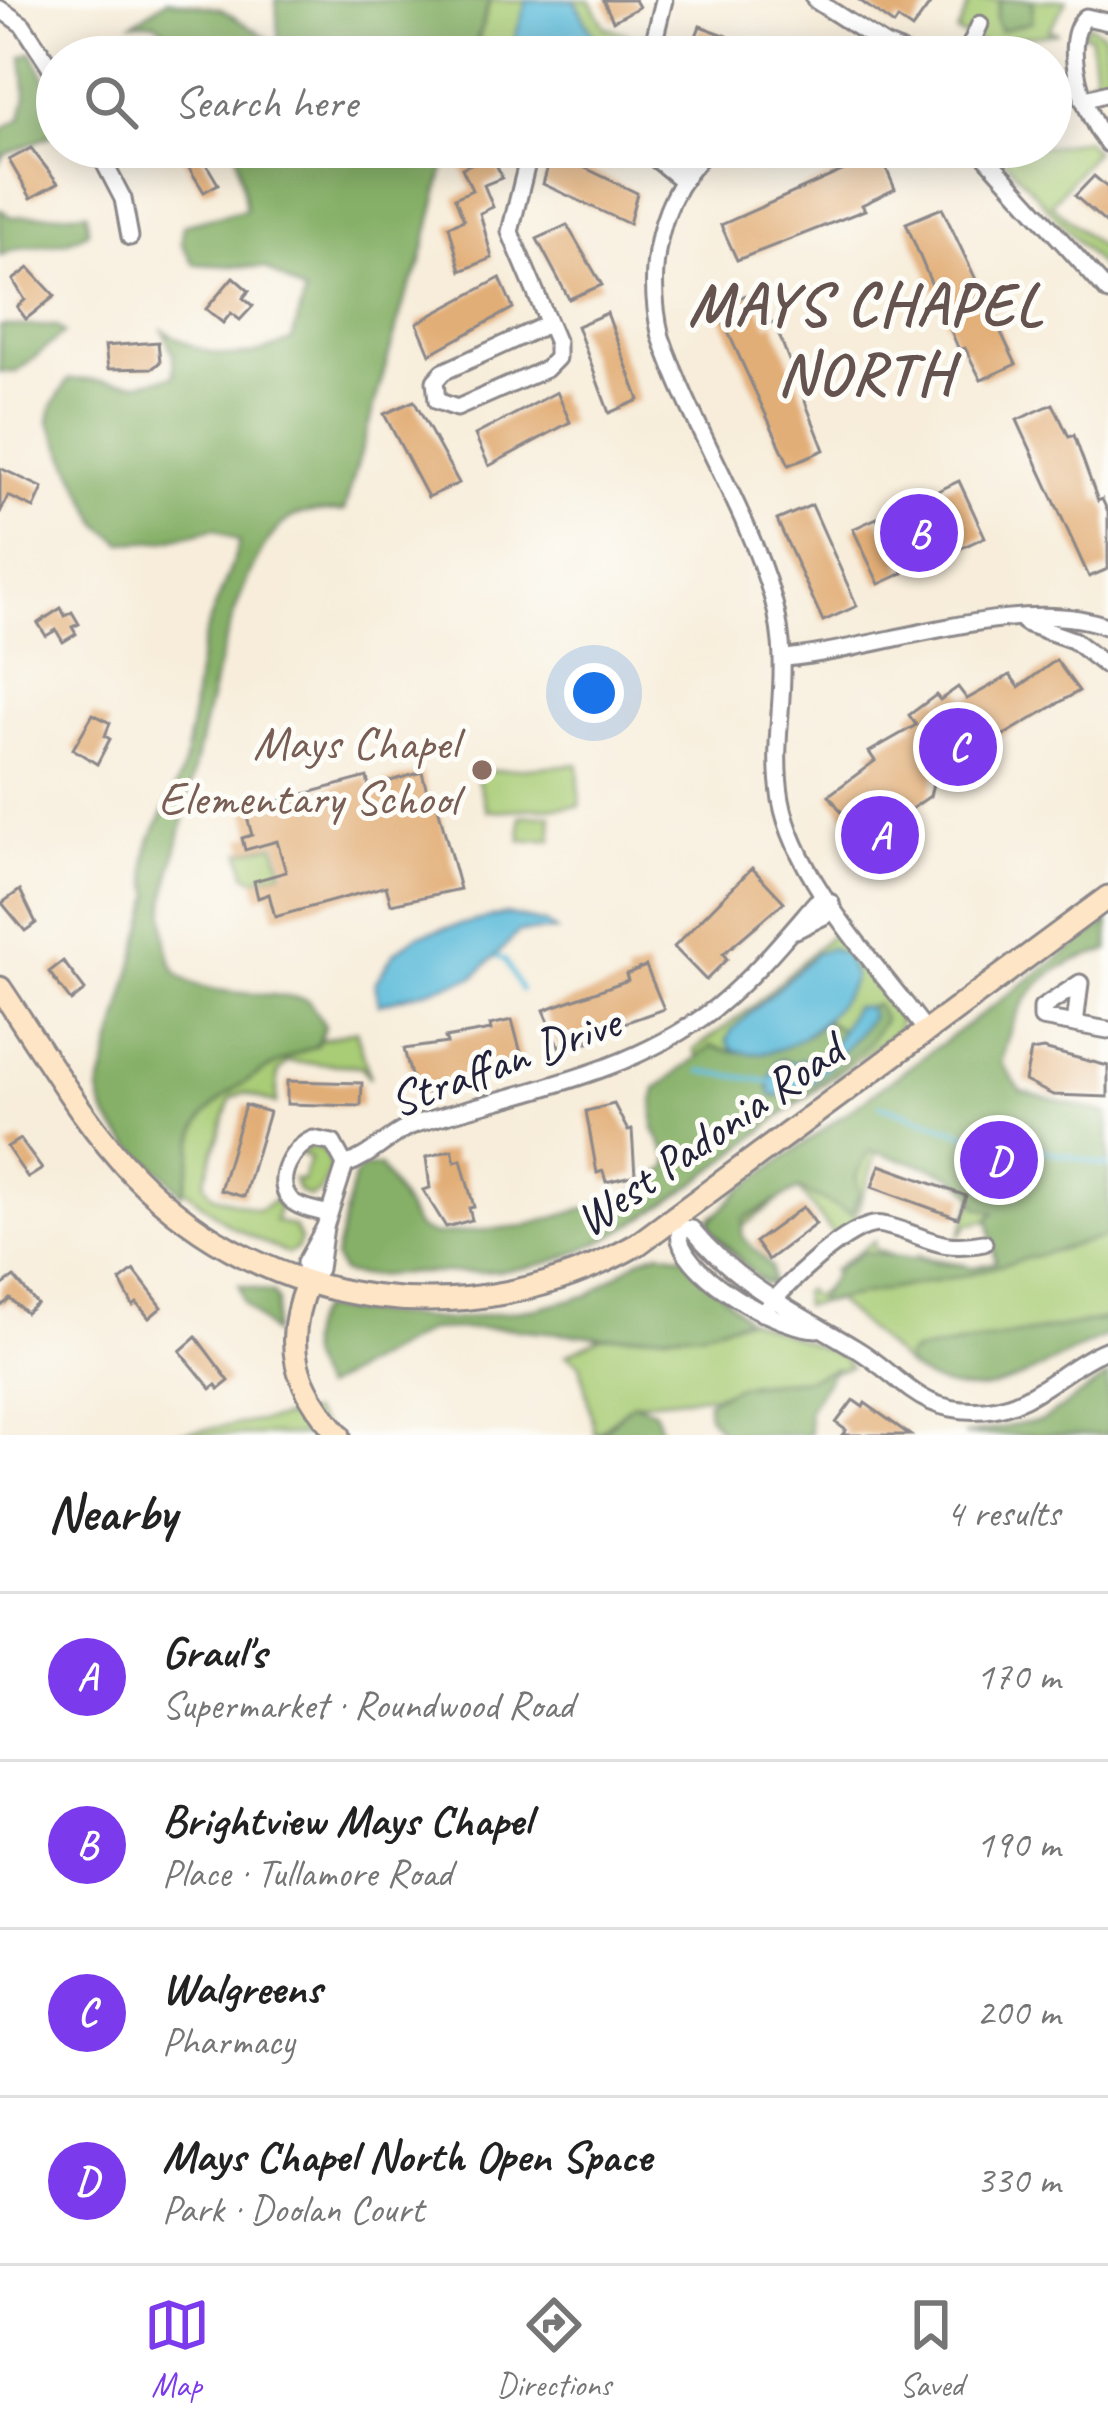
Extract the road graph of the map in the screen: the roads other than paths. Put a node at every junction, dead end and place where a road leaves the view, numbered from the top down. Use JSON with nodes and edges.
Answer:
{"nodes":[{"id":1,"x":664,"y":0,"type":"edge"},
{"id":2,"x":815,"y":0,"type":"edge"},
{"id":3,"x":0,"y":9,"type":"edge"},
{"id":4,"x":1108,"y":22,"type":"edge"},
{"id":5,"x":980,"y":24,"type":"dead end"},
{"id":6,"x":655,"y":36,"type":"edge"},
{"id":7,"x":870,"y":36,"type":"edge"},
{"id":8,"x":975,"y":36,"type":"edge"},
{"id":9,"x":36,"y":41,"type":"edge"},
{"id":10,"x":1108,"y":93,"type":"edge"},
{"id":11,"x":1083,"y":100,"type":"junction"},
{"id":12,"x":1108,"y":143,"type":"edge"},
{"id":13,"x":107,"y":168,"type":"edge"},
{"id":14,"x":526,"y":168,"type":"edge"},
{"id":15,"x":677,"y":168,"type":"edge"},
{"id":16,"x":681,"y":168,"type":"edge"},
{"id":17,"x":692,"y":168,"type":"edge"},
{"id":18,"x":996,"y":168,"type":"edge"},
{"id":19,"x":687,"y":174,"type":"junction"},
{"id":20,"x":130,"y":237,"type":"dead end"},
{"id":21,"x":1108,"y":292,"type":"edge"},
{"id":22,"x":548,"y":324,"type":"junction"},
{"id":23,"x":1010,"y":620,"type":"junction"},
{"id":24,"x":1108,"y":628,"type":"edge"},
{"id":25,"x":786,"y":658,"type":"junction"},
{"id":26,"x":1108,"y":667,"type":"edge"},
{"id":27,"x":1108,"y":897,"type":"edge"},
{"id":28,"x":831,"y":903,"type":"junction"},
{"id":29,"x":0,"y":988,"type":"edge"},
{"id":30,"x":1075,"y":1024,"type":"dead end"},
{"id":31,"x":1108,"y":1030,"type":"edge"},
{"id":32,"x":927,"y":1031,"type":"junction"},
{"id":33,"x":345,"y":1165,"type":"junction"},
{"id":34,"x":327,"y":1221,"type":"junction"},
{"id":35,"x":678,"y":1224,"type":"junction"},
{"id":36,"x":984,"y":1243,"type":"dead end"},
{"id":37,"x":307,"y":1283,"type":"junction"},
{"id":38,"x":767,"y":1307,"type":"junction"},
{"id":39,"x":1108,"y":1349,"type":"edge"},
{"id":40,"x":339,"y":1435,"type":"edge"}],
"edges":[{"from":1,"to":6,"type":"street"},
{"from":2,"to":7,"type":"street"},
{"from":3,"to":9,"type":"street"},
{"from":4,"to":11,"type":"street"},
{"from":5,"to":8,"type":"street"},
{"from":10,"to":11,"type":"street"},
{"from":11,"to":12,"type":"street"},
{"from":13,"to":20,"type":"street"},
{"from":14,"to":22,"type":"street"},
{"from":15,"to":19,"type":"street"},
{"from":16,"to":19,"type":"street"},
{"from":17,"to":19,"type":"street"},
{"from":18,"to":21,"type":"street"},
{"from":19,"to":25,"type":"street"},
{"from":22,"to":22,"type":"street"},
{"from":23,"to":24,"type":"street"},
{"from":23,"to":25,"type":"street"},
{"from":23,"to":26,"type":"street"},
{"from":25,"to":28,"type":"street"},
{"from":27,"to":32,"type":"main road","name":"West Padonia Road"},
{"from":28,"to":32,"type":"street"},
{"from":28,"to":33,"type":"street","name":"Straffan Drive"},
{"from":29,"to":37,"type":"main road","name":"West Padonia Road"},
{"from":30,"to":31,"type":"street"},
{"from":32,"to":35,"type":"main road","name":"West Padonia Road"},
{"from":33,"to":34,"type":"street"},
{"from":33,"to":34,"type":"street"},
{"from":34,"to":37,"type":"street"},
{"from":35,"to":37,"type":"main road","name":"West Padonia Road"},
{"from":35,"to":38,"type":"street"},
{"from":36,"to":38,"type":"street"},
{"from":37,"to":40,"type":"main road"},
{"from":38,"to":39,"type":"street"}]}
